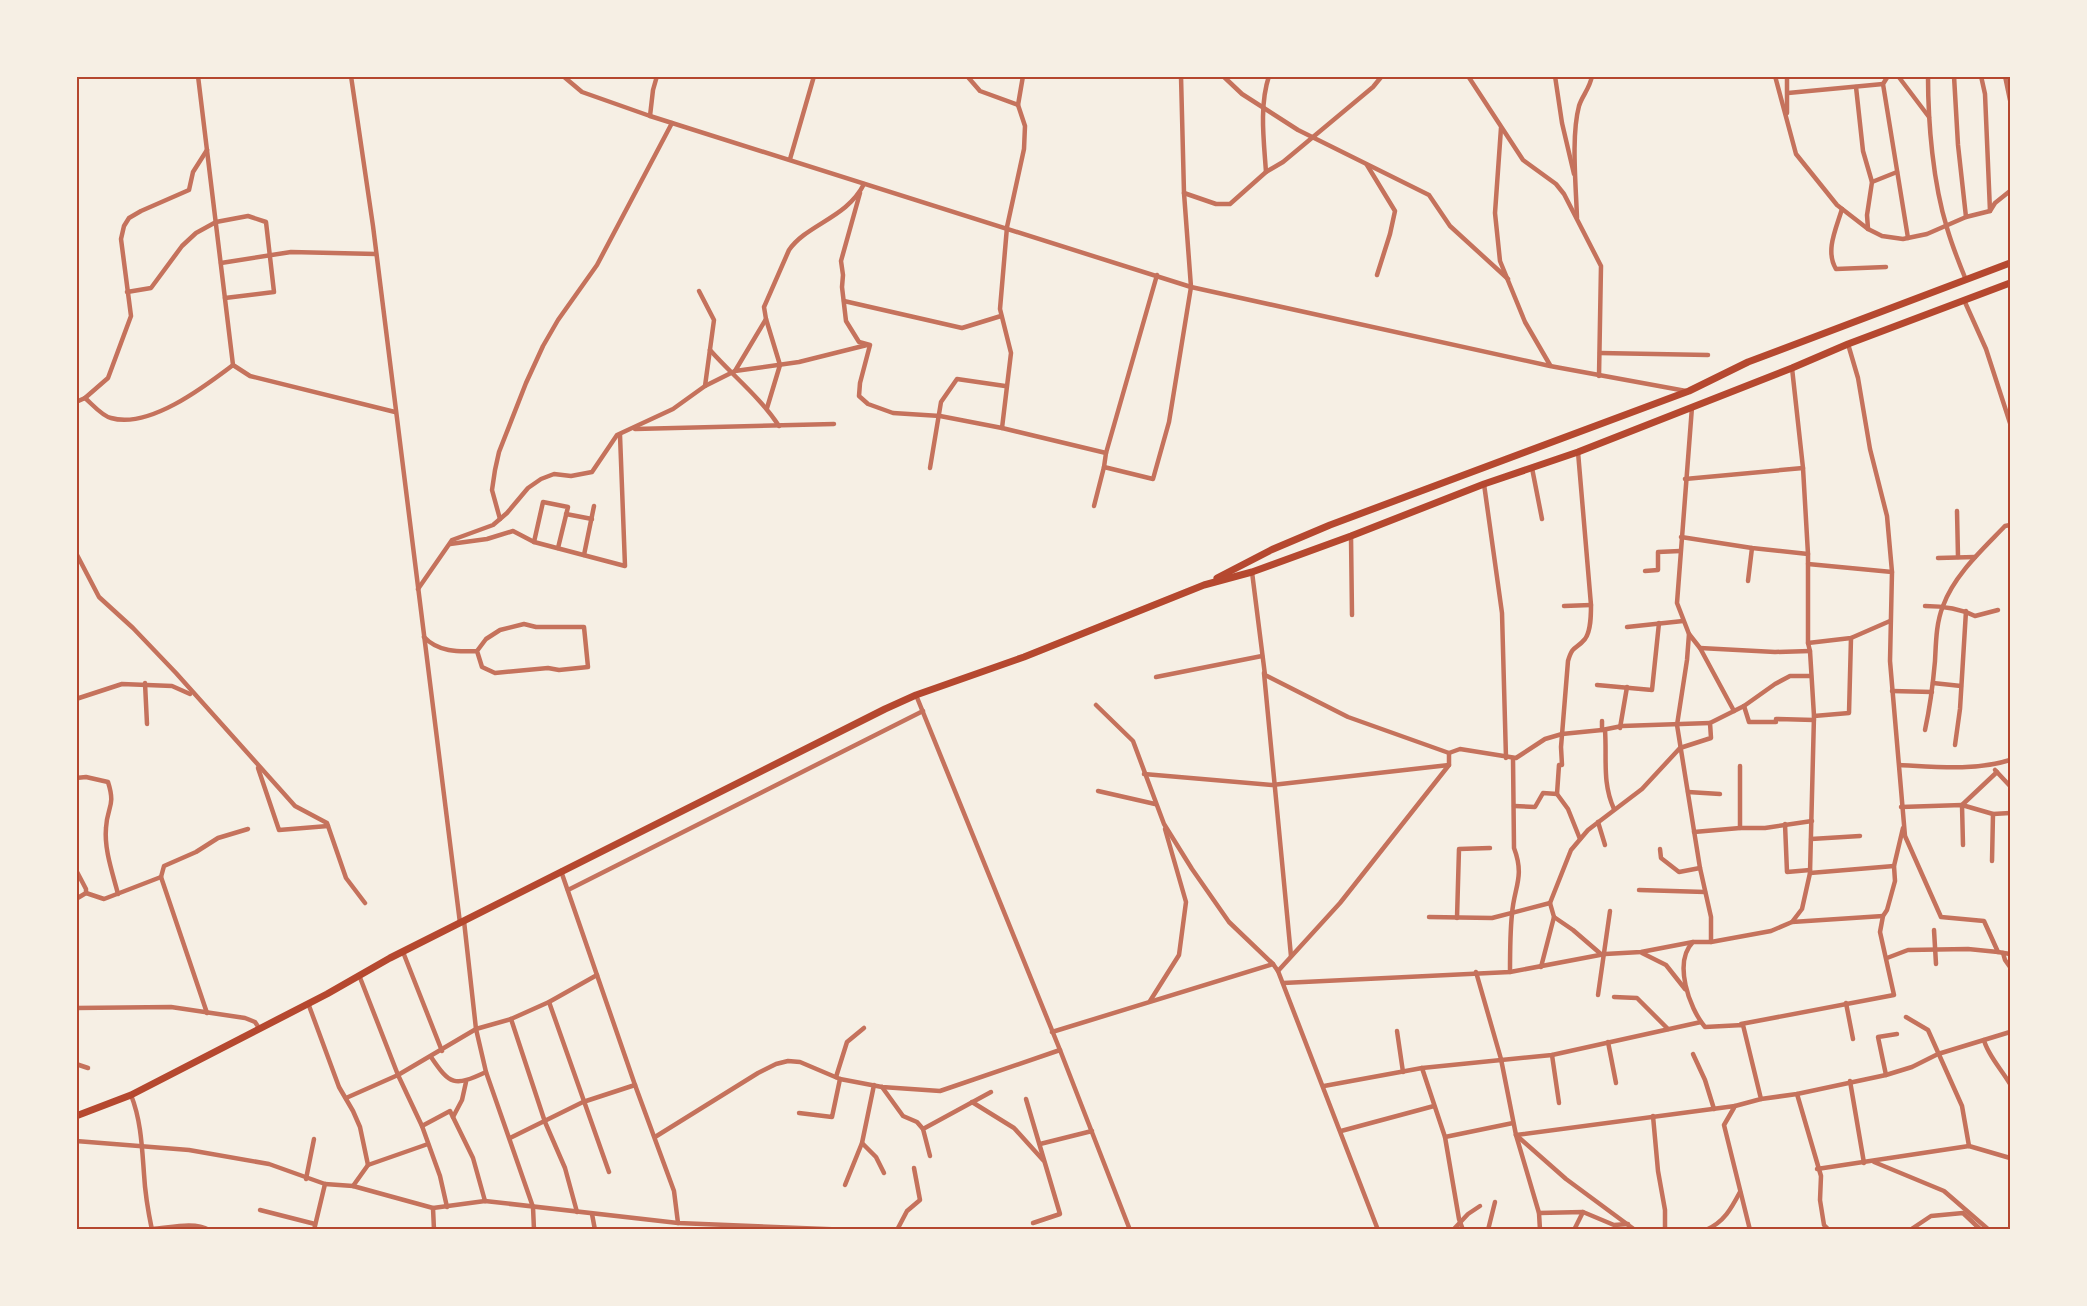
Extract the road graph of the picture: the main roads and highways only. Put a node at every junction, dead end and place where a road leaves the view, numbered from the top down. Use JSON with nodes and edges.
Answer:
{"nodes":[{"id":1,"x":2010,"y":263,"type":"edge"},
{"id":2,"x":2010,"y":282,"type":"edge"},
{"id":3,"x":1204,"y":585,"type":"junction"},
{"id":4,"x":76,"y":1116,"type":"edge"}],
"edges":[{"from":1,"to":3,"type":"highway"},
{"from":2,"to":3,"type":"highway"},
{"from":3,"to":4,"type":"highway"}]}
